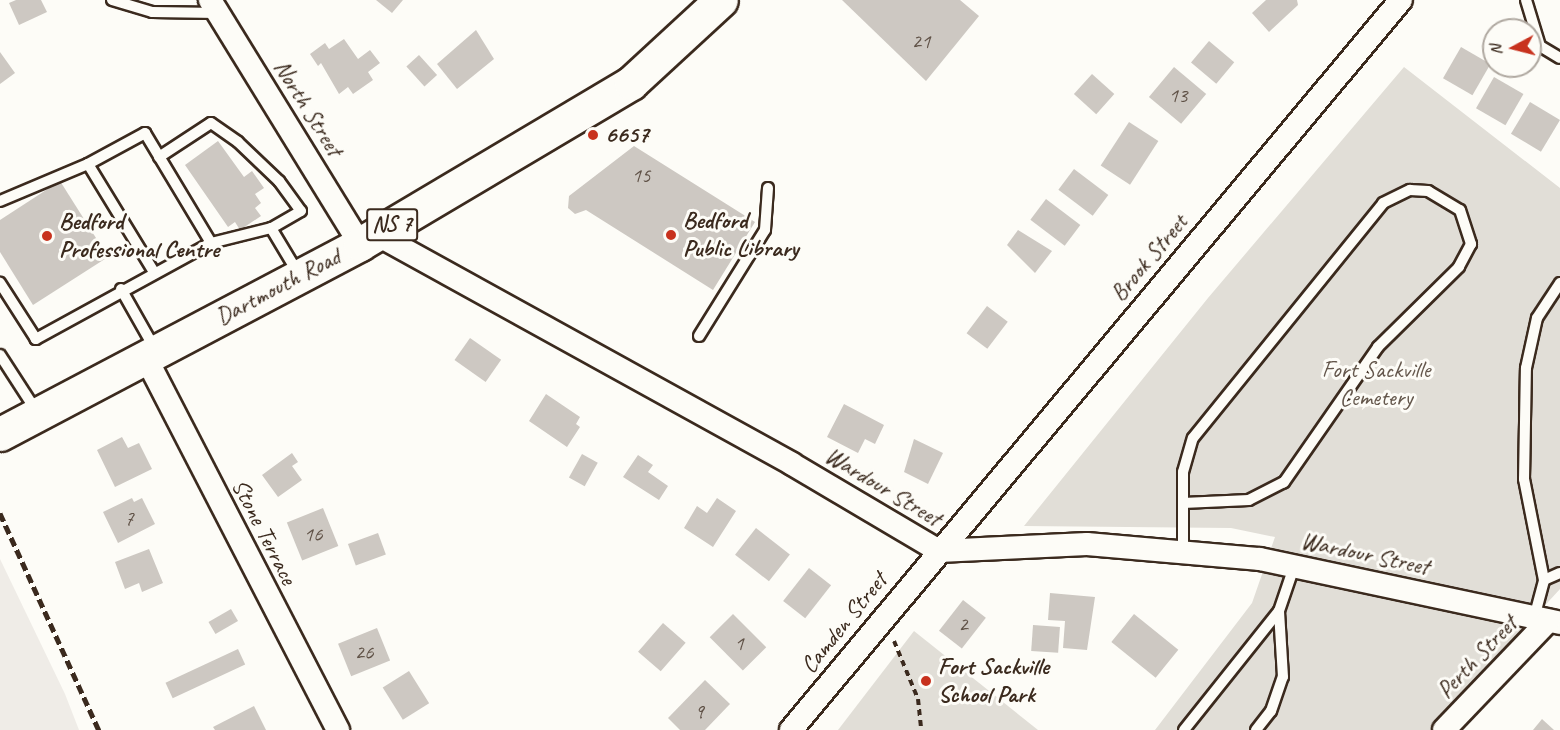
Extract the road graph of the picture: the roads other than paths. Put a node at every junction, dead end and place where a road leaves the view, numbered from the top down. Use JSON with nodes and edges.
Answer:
{"nodes":[{"id":1,"x":112,"y":0,"type":"edge"},
{"id":2,"x":721,"y":0,"type":"edge"},
{"id":3,"x":1401,"y":0,"type":"edge"},
{"id":4,"x":1526,"y":0,"type":"edge"},
{"id":5,"x":214,"y":7,"type":"edge"},
{"id":6,"x":1560,"y":58,"type":"edge"},
{"id":7,"x":159,"y":156,"type":"junction"},
{"id":8,"x":88,"y":164,"type":"junction"},
{"id":9,"x":768,"y":188,"type":"dead end"},
{"id":10,"x":0,"y":201,"type":"edge"},
{"id":11,"x":271,"y":228,"type":"junction"},
{"id":12,"x":368,"y":239,"type":"junction"},
{"id":13,"x":211,"y":243,"type":"junction"},
{"id":14,"x":154,"y":272,"type":"junction"},
{"id":15,"x":300,"y":275,"type":"junction"},
{"id":16,"x":0,"y":283,"type":"edge"},
{"id":17,"x":1560,"y":283,"type":"edge"},
{"id":18,"x":121,"y":289,"type":"junction"},
{"id":19,"x":699,"y":336,"type":"dead end"},
{"id":20,"x":150,"y":353,"type":"junction"},
{"id":21,"x":0,"y":356,"type":"edge"},
{"id":22,"x":39,"y":415,"type":"junction"},
{"id":23,"x":0,"y":434,"type":"edge"},
{"id":24,"x":1183,"y":503,"type":"junction"},
{"id":25,"x":939,"y":551,"type":"junction"},
{"id":26,"x":1183,"y":552,"type":"junction"},
{"id":27,"x":1294,"y":567,"type":"junction"},
{"id":28,"x":1560,"y":573,"type":"edge"},
{"id":29,"x":1544,"y":580,"type":"junction"},
{"id":30,"x":1279,"y":611,"type":"junction"},
{"id":31,"x":1548,"y":621,"type":"edge"},
{"id":32,"x":338,"y":730,"type":"edge"},
{"id":33,"x":791,"y":730,"type":"edge"},
{"id":34,"x":1184,"y":730,"type":"edge"},
{"id":35,"x":1256,"y":730,"type":"edge"},
{"id":36,"x":1444,"y":730,"type":"edge"}],
"edges":[{"from":1,"to":5,"type":"lane"},
{"from":2,"to":12,"type":"main road","name":"Dartmouth Road","number":"NS 7"},
{"from":3,"to":25,"type":"street","name":"Brook Street"},
{"from":4,"to":6,"type":"lane"},
{"from":5,"to":12,"type":"street","name":"North Street"},
{"from":7,"to":8,"type":"lane"},
{"from":7,"to":11,"type":"lane"},
{"from":7,"to":13,"type":"lane"},
{"from":8,"to":10,"type":"lane"},
{"from":8,"to":14,"type":"lane"},
{"from":9,"to":19,"type":"lane"},
{"from":11,"to":13,"type":"lane"},
{"from":11,"to":15,"type":"lane"},
{"from":12,"to":15,"type":"main road","name":"Dartmouth Road","number":"NS 7"},
{"from":12,"to":25,"type":"street","name":"Wardour Street"},
{"from":13,"to":14,"type":"lane"},
{"from":14,"to":18,"type":"lane"},
{"from":15,"to":20,"type":"main road","name":"Dartmouth Road","number":"NS 7"},
{"from":16,"to":18,"type":"lane"},
{"from":17,"to":29,"type":"lane"},
{"from":18,"to":20,"type":"lane"},
{"from":20,"to":22,"type":"main road","name":"Dartmouth Road","number":"NS 7"},
{"from":20,"to":32,"type":"street","name":"Stone Terrace"},
{"from":21,"to":22,"type":"lane"},
{"from":22,"to":23,"type":"main road","name":"Dartmouth Road","number":"NS 7"},
{"from":24,"to":24,"type":"lane"},
{"from":24,"to":26,"type":"lane"},
{"from":25,"to":26,"type":"street","name":"Wardour Street"},
{"from":25,"to":33,"type":"street","name":"Camden Street"},
{"from":26,"to":27,"type":"street","name":"Wardour Street"},
{"from":27,"to":30,"type":"lane"},
{"from":27,"to":31,"type":"street","name":"Wardour Street"},
{"from":28,"to":29,"type":"lane"},
{"from":29,"to":31,"type":"lane"},
{"from":30,"to":34,"type":"lane"},
{"from":30,"to":35,"type":"lane"},
{"from":31,"to":36,"type":"street","name":"Perth Street"}]}
